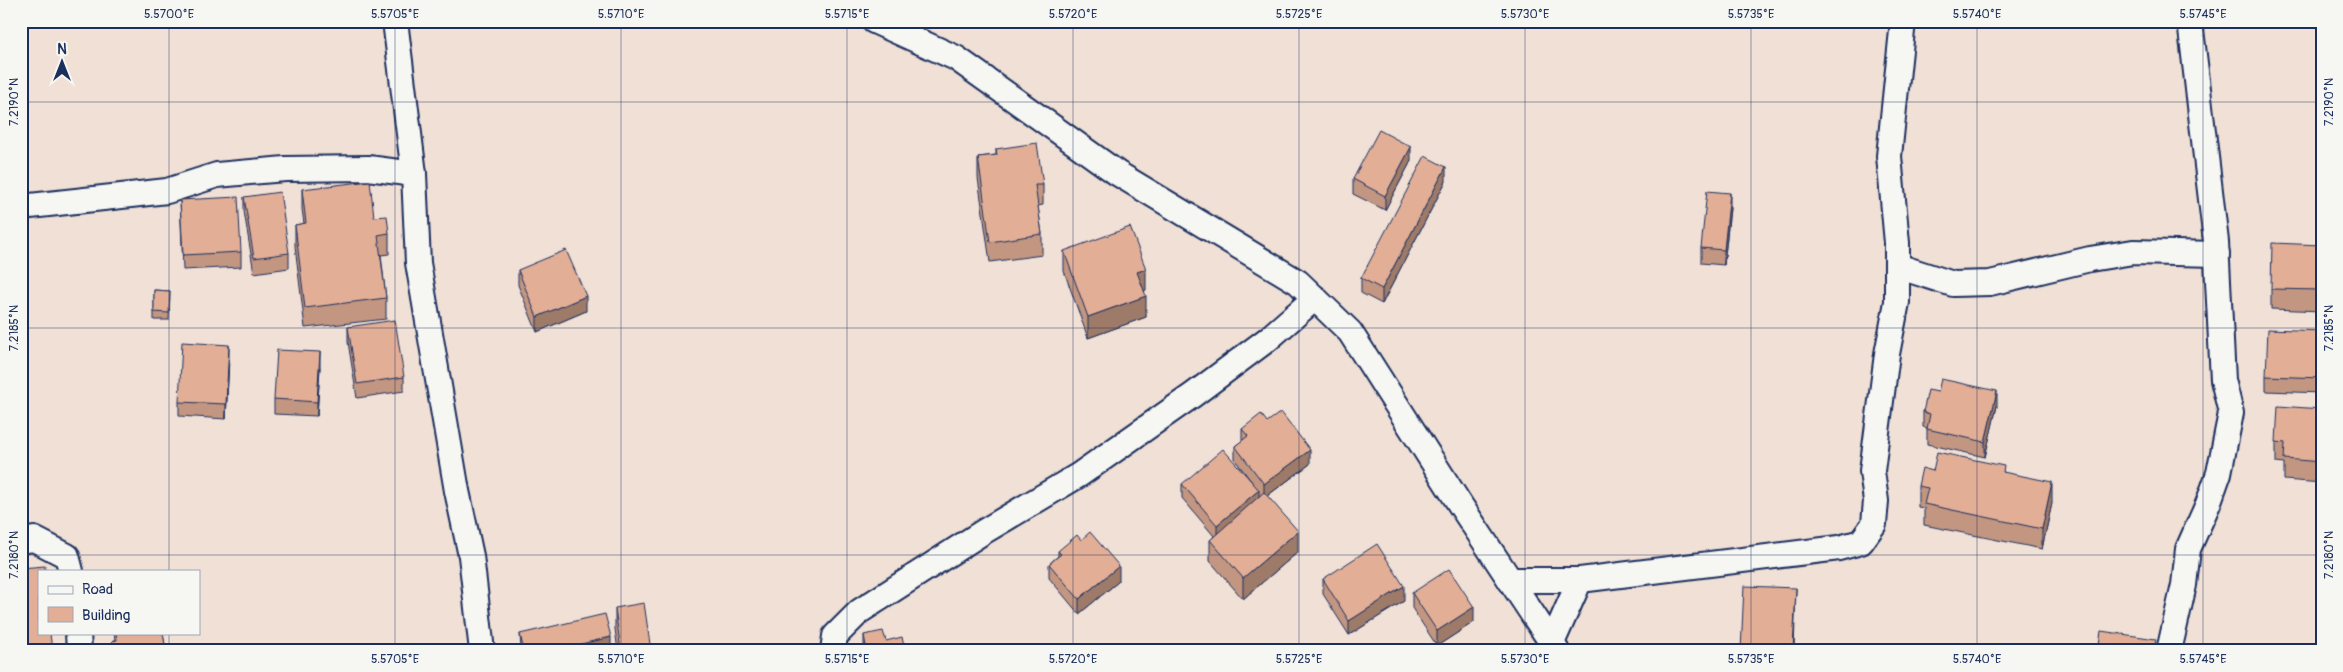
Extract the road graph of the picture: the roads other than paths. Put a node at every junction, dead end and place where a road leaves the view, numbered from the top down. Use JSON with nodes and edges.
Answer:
{"nodes":[{"id":1,"x":395,"y":21,"type":"edge"},
{"id":2,"x":874,"y":21,"type":"edge"},
{"id":3,"x":1903,"y":21,"type":"edge"},
{"id":4,"x":2190,"y":21,"type":"edge"},
{"id":5,"x":414,"y":174,"type":"junction"},
{"id":6,"x":21,"y":206,"type":"edge"},
{"id":7,"x":2216,"y":254,"type":"junction"},
{"id":8,"x":1897,"y":266,"type":"junction"},
{"id":9,"x":1315,"y":298,"type":"junction"},
{"id":10,"x":21,"y":542,"type":"edge"},
{"id":11,"x":72,"y":570,"type":"edge"},
{"id":12,"x":1510,"y":580,"type":"junction"},
{"id":13,"x":1580,"y":580,"type":"junction"},
{"id":14,"x":78,"y":634,"type":"edge"},
{"id":15,"x":1555,"y":647,"type":"edge"},
{"id":16,"x":79,"y":651,"type":"edge"},
{"id":17,"x":482,"y":651,"type":"edge"},
{"id":18,"x":833,"y":651,"type":"edge"},
{"id":19,"x":2169,"y":651,"type":"edge"}],
"edges":[{"from":1,"to":5,"type":"street"},
{"from":2,"to":9,"type":"street"},
{"from":3,"to":8,"type":"street"},
{"from":4,"to":7,"type":"street"},
{"from":5,"to":6,"type":"street"},
{"from":5,"to":17,"type":"street"},
{"from":7,"to":8,"type":"street"},
{"from":7,"to":19,"type":"street"},
{"from":8,"to":13,"type":"street"},
{"from":9,"to":12,"type":"street"},
{"from":9,"to":18,"type":"street"},
{"from":10,"to":11,"type":"street"},
{"from":12,"to":13,"type":"street"},
{"from":12,"to":15,"type":"street"},
{"from":13,"to":15,"type":"street"},
{"from":14,"to":16,"type":"street"}]}
